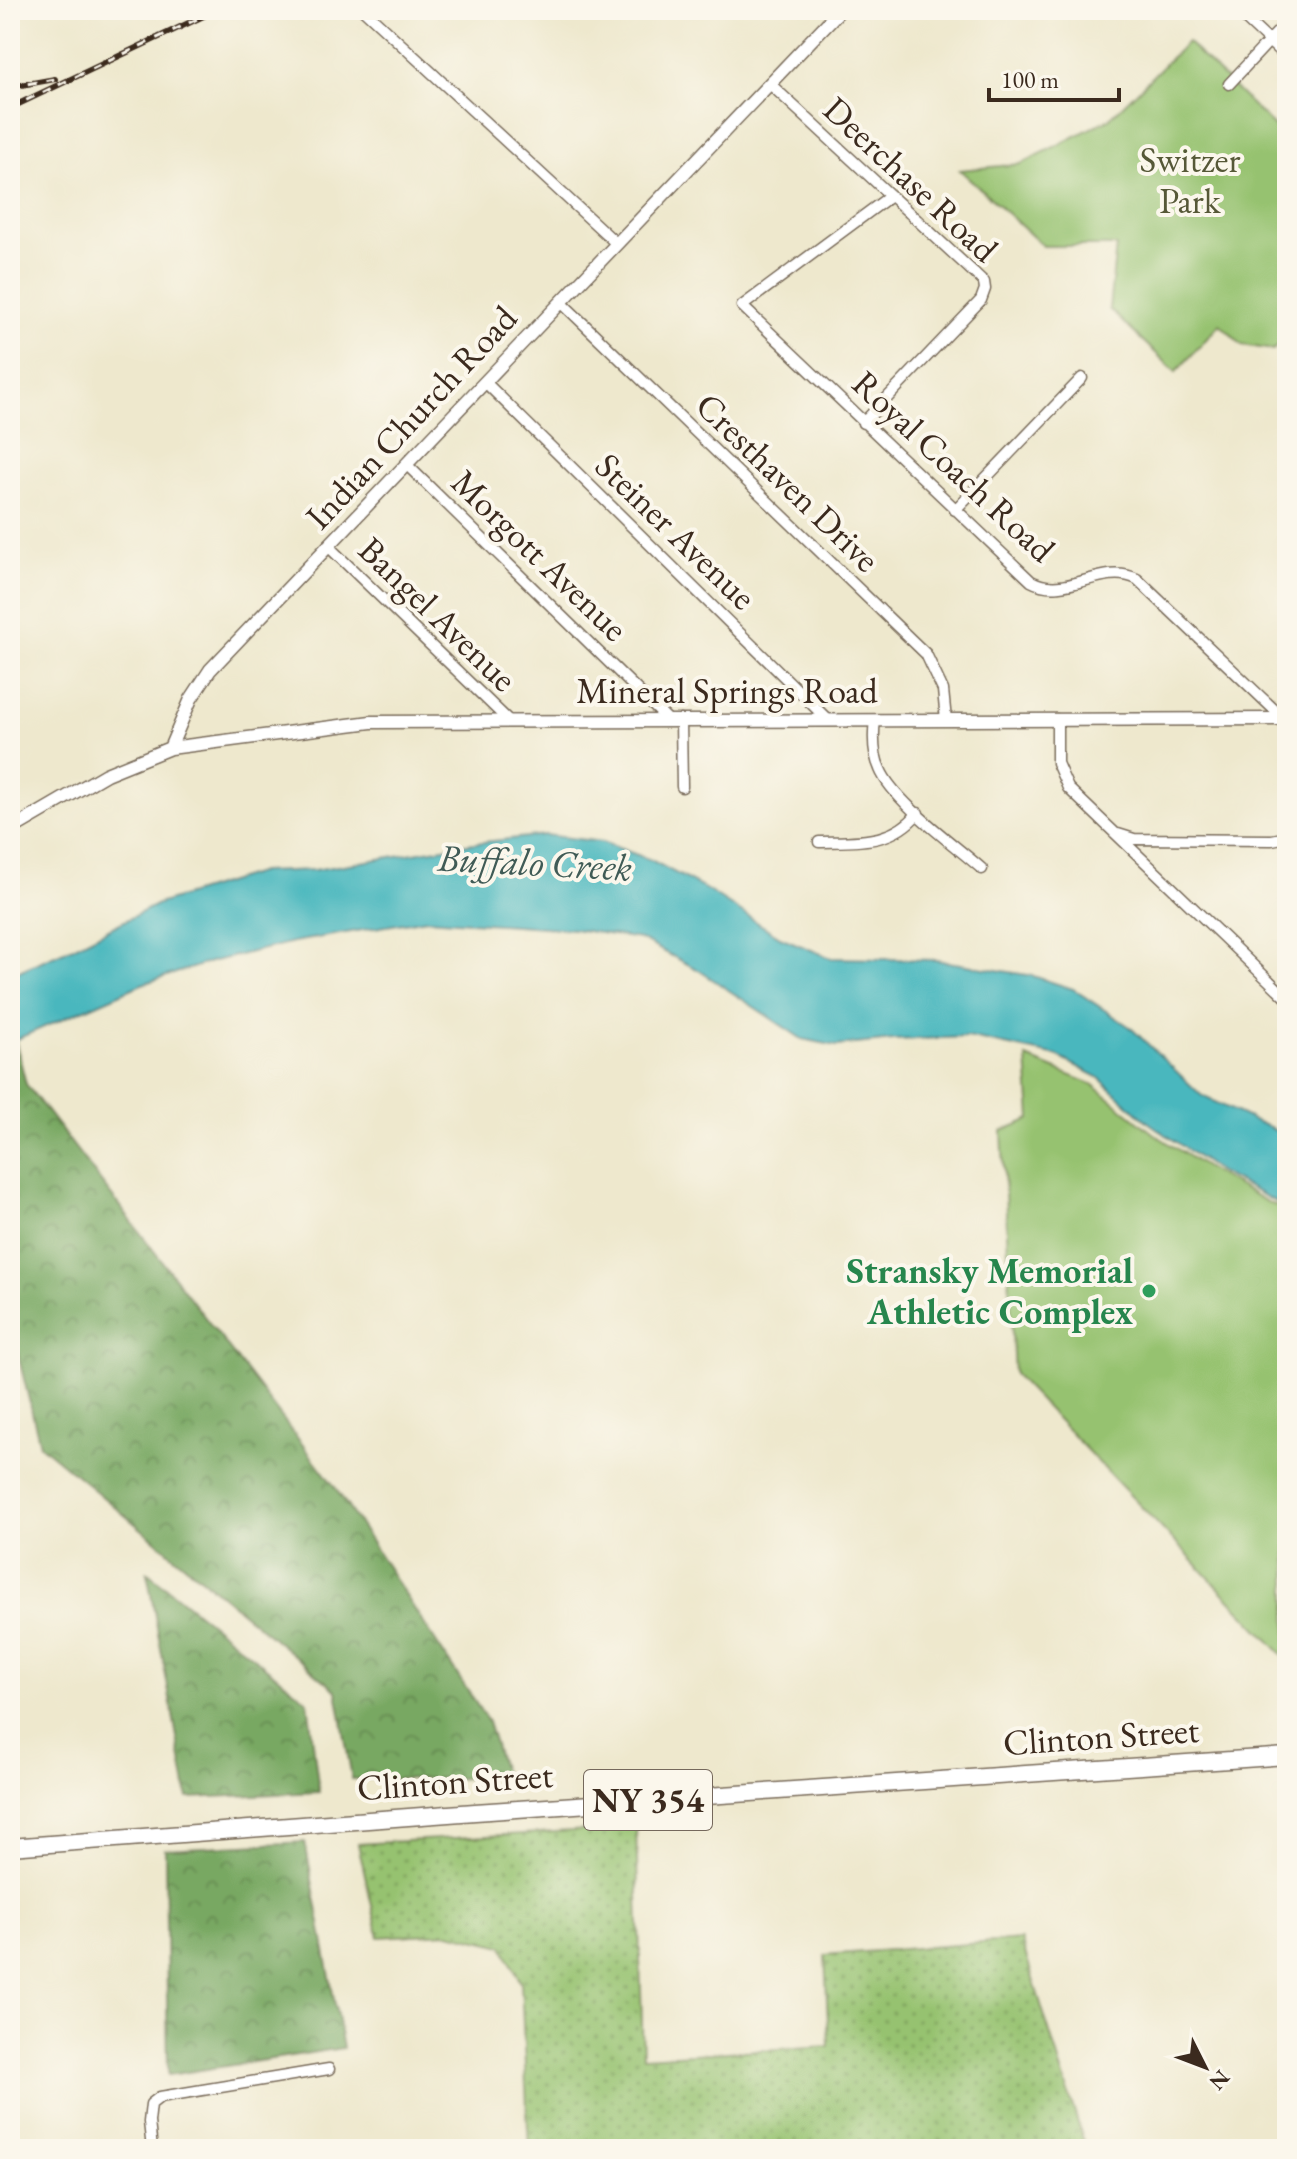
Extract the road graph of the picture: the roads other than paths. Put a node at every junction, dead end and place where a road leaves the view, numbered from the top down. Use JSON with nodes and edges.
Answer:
{"nodes":[{"id":1,"x":364,"y":10,"type":"edge"},
{"id":2,"x":840,"y":10,"type":"edge"},
{"id":3,"x":1236,"y":10,"type":"edge"},
{"id":4,"x":1287,"y":22,"type":"edge"},
{"id":5,"x":1269,"y":41,"type":"junction"},
{"id":6,"x":1287,"y":58,"type":"edge"},
{"id":7,"x":770,"y":84,"type":"junction"},
{"id":8,"x":1229,"y":84,"type":"dead end"},
{"id":9,"x":889,"y":197,"type":"junction"},
{"id":10,"x":617,"y":244,"type":"junction"},
{"id":11,"x":561,"y":302,"type":"junction"},
{"id":12,"x":1082,"y":378,"type":"dead end"},
{"id":13,"x":485,"y":382,"type":"junction"},
{"id":14,"x":863,"y":423,"type":"junction"},
{"id":15,"x":406,"y":464,"type":"junction"},
{"id":16,"x":955,"y":510,"type":"junction"},
{"id":17,"x":329,"y":547,"type":"junction"},
{"id":18,"x":1057,"y":719,"type":"junction"},
{"id":19,"x":1286,"y":719,"type":"edge"},
{"id":20,"x":508,"y":720,"type":"junction"},
{"id":21,"x":675,"y":720,"type":"junction"},
{"id":22,"x":828,"y":720,"type":"junction"},
{"id":23,"x":875,"y":720,"type":"junction"},
{"id":24,"x":946,"y":720,"type":"junction"},
{"id":25,"x":170,"y":748,"type":"junction"},
{"id":26,"x":682,"y":787,"type":"dead end"},
{"id":27,"x":918,"y":813,"type":"junction"},
{"id":28,"x":10,"y":830,"type":"edge"},
{"id":29,"x":1113,"y":830,"type":"junction"},
{"id":30,"x":1287,"y":837,"type":"edge"},
{"id":31,"x":819,"y":842,"type":"dead end"},
{"id":32,"x":982,"y":869,"type":"dead end"},
{"id":33,"x":1287,"y":998,"type":"edge"},
{"id":34,"x":1287,"y":1756,"type":"edge"},
{"id":35,"x":10,"y":1847,"type":"edge"},
{"id":36,"x":329,"y":2069,"type":"dead end"},
{"id":37,"x":152,"y":2149,"type":"edge"}],
"edges":[{"from":1,"to":10,"type":"street"},
{"from":2,"to":7,"type":"street","name":"Indian Church Road"},
{"from":3,"to":5,"type":"street"},
{"from":4,"to":5,"type":"street"},
{"from":5,"to":6,"type":"street"},
{"from":5,"to":8,"type":"street"},
{"from":7,"to":9,"type":"street","name":"Deerchase Road"},
{"from":7,"to":10,"type":"street","name":"Indian Church Road"},
{"from":9,"to":14,"type":"street","name":"Deerchase Road"},
{"from":9,"to":14,"type":"street","name":"Royal Coach Road"},
{"from":10,"to":11,"type":"street","name":"Indian Church Road"},
{"from":11,"to":13,"type":"street","name":"Indian Church Road"},
{"from":11,"to":24,"type":"street","name":"Cresthaven Drive"},
{"from":12,"to":16,"type":"street"},
{"from":13,"to":15,"type":"street","name":"Indian Church Road"},
{"from":13,"to":22,"type":"street","name":"Steiner Avenue"},
{"from":14,"to":16,"type":"street","name":"Royal Coach Road"},
{"from":15,"to":17,"type":"street","name":"Indian Church Road"},
{"from":15,"to":21,"type":"street","name":"Morgott Avenue"},
{"from":16,"to":19,"type":"street","name":"Royal Coach Road"},
{"from":17,"to":20,"type":"street","name":"Bangel Avenue"},
{"from":17,"to":25,"type":"street","name":"Indian Church Road"},
{"from":18,"to":19,"type":"street","name":"Mineral Springs Road"},
{"from":18,"to":24,"type":"street","name":"Mineral Springs Road"},
{"from":18,"to":29,"type":"street"},
{"from":20,"to":21,"type":"street","name":"Mineral Springs Road"},
{"from":20,"to":25,"type":"street","name":"Mineral Springs Road"},
{"from":21,"to":22,"type":"street","name":"Mineral Springs Road"},
{"from":21,"to":26,"type":"street"},
{"from":22,"to":23,"type":"street","name":"Mineral Springs Road"},
{"from":23,"to":24,"type":"street","name":"Mineral Springs Road"},
{"from":23,"to":27,"type":"street"},
{"from":25,"to":28,"type":"street"},
{"from":27,"to":31,"type":"street"},
{"from":27,"to":32,"type":"street"},
{"from":29,"to":30,"type":"street"},
{"from":29,"to":33,"type":"street"},
{"from":34,"to":35,"type":"main road","name":"Clinton Street","number":"NY 354"},
{"from":36,"to":37,"type":"street"}]}
